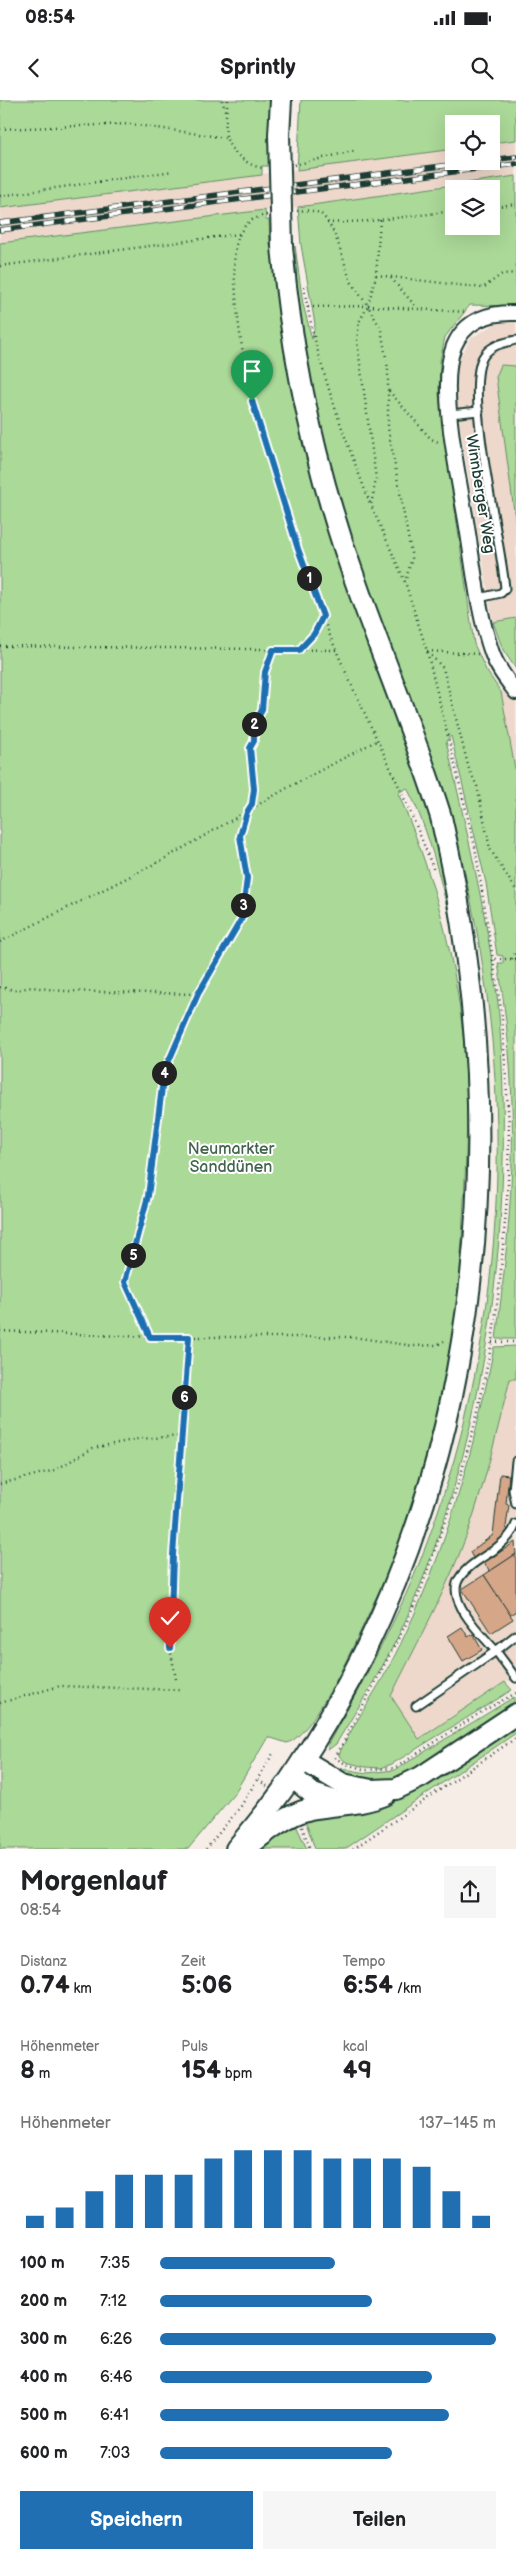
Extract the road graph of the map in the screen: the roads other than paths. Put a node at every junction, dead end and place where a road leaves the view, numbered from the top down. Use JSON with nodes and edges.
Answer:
{"nodes":[{"id":1,"x":280,"y":100,"type":"edge"},
{"id":2,"x":516,"y":313,"type":"edge"},
{"id":3,"x":516,"y":340,"type":"edge"},
{"id":4,"x":479,"y":411,"type":"junction"},
{"id":5,"x":450,"y":414,"type":"junction"},
{"id":6,"x":479,"y":598,"type":"junction"},
{"id":7,"x":516,"y":692,"type":"edge"},
{"id":8,"x":516,"y":1461,"type":"edge"},
{"id":9,"x":516,"y":1504,"type":"edge"},
{"id":10,"x":516,"y":1524,"type":"edge"},
{"id":11,"x":516,"y":1635,"type":"edge"},
{"id":12,"x":496,"y":1651,"type":"junction"},
{"id":13,"x":516,"y":1678,"type":"edge"},
{"id":14,"x":416,"y":1706,"type":"dead end"},
{"id":15,"x":516,"y":1714,"type":"edge"},
{"id":16,"x":303,"y":1760,"type":"junction"},
{"id":17,"x":292,"y":1777,"type":"junction"},
{"id":18,"x":396,"y":1790,"type":"junction"},
{"id":19,"x":344,"y":1803,"type":"junction"},
{"id":20,"x":236,"y":1849,"type":"edge"},
{"id":21,"x":244,"y":1849,"type":"edge"}],
"edges":[{"from":1,"to":16,"type":"main road","bridge":true},
{"from":2,"to":5,"type":"street","name":"Winnberger Weg"},
{"from":3,"to":4,"type":"lane"},
{"from":4,"to":5,"type":"lane"},
{"from":4,"to":6,"type":"lane"},
{"from":5,"to":6,"type":"street","name":"Winnberger Weg"},
{"from":6,"to":7,"type":"street","name":"Winnberger Weg"},
{"from":8,"to":9,"type":"lane"},
{"from":10,"to":12,"type":"lane"},
{"from":11,"to":12,"type":"lane"},
{"from":12,"to":13,"type":"lane"},
{"from":12,"to":14,"type":"lane"},
{"from":15,"to":18,"type":"main road"},
{"from":16,"to":17,"type":"main road"},
{"from":16,"to":18,"type":"main road"},
{"from":17,"to":19,"type":"main road"},
{"from":17,"to":20,"type":"main road"},
{"from":18,"to":19,"type":"main road"},
{"from":19,"to":21,"type":"main road"}]}
